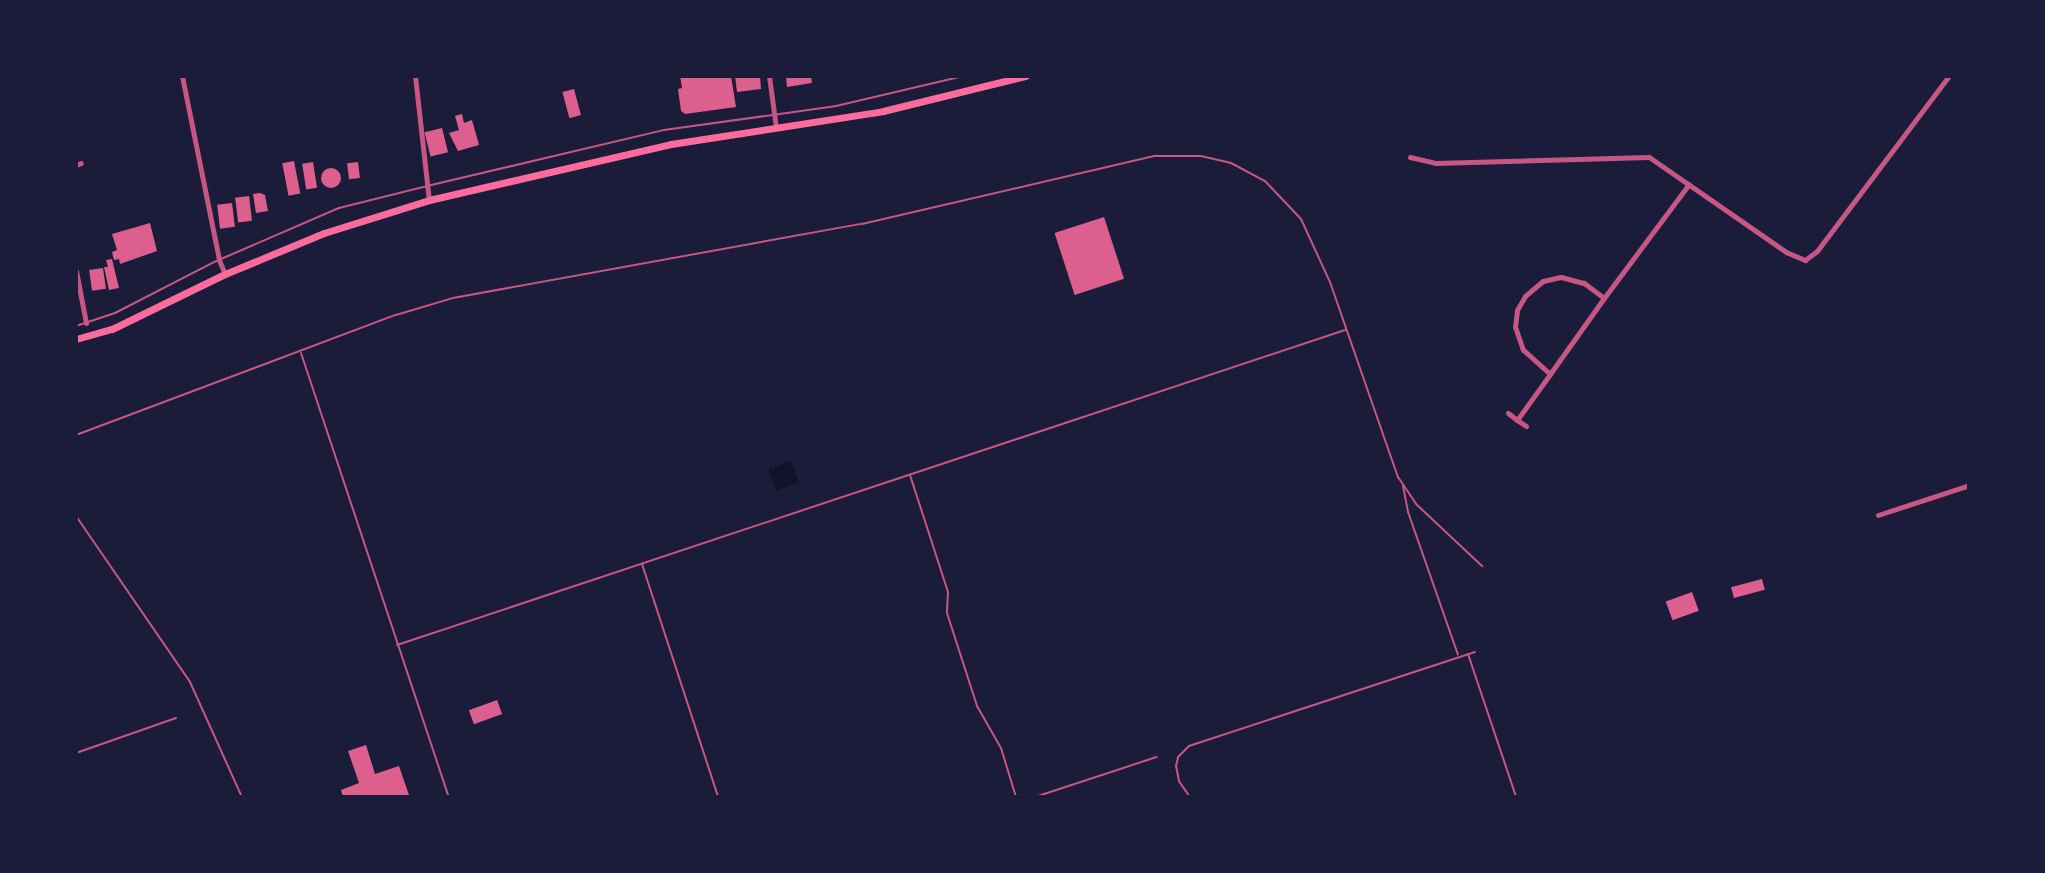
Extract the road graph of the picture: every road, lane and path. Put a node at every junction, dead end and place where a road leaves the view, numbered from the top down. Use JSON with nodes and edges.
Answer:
{"nodes":[{"id":1,"x":182,"y":76,"type":"edge"},
{"id":2,"x":415,"y":76,"type":"edge"},
{"id":3,"x":769,"y":76,"type":"edge"},
{"id":4,"x":964,"y":76,"type":"edge"},
{"id":5,"x":1026,"y":76,"type":"edge"},
{"id":6,"x":1949,"y":76,"type":"edge"},
{"id":7,"x":774,"y":115,"type":"junction"},
{"id":8,"x":776,"y":128,"type":"junction"},
{"id":9,"x":1410,"y":157,"type":"dead end"},
{"id":10,"x":1689,"y":184,"type":"junction"},
{"id":11,"x":427,"y":186,"type":"junction"},
{"id":12,"x":429,"y":200,"type":"junction"},
{"id":13,"x":219,"y":260,"type":"junction"},
{"id":14,"x":76,"y":271,"type":"edge"},
{"id":15,"x":225,"y":274,"type":"junction"},
{"id":16,"x":1604,"y":298,"type":"junction"},
{"id":17,"x":86,"y":323,"type":"junction"},
{"id":18,"x":76,"y":326,"type":"edge"},
{"id":19,"x":1346,"y":329,"type":"junction"},
{"id":20,"x":76,"y":339,"type":"edge"},
{"id":21,"x":301,"y":351,"type":"junction"},
{"id":22,"x":1550,"y":374,"type":"junction"},
{"id":23,"x":1508,"y":413,"type":"dead end"},
{"id":24,"x":1517,"y":420,"type":"junction"},
{"id":25,"x":1526,"y":426,"type":"dead end"},
{"id":26,"x":76,"y":435,"type":"edge"},
{"id":27,"x":910,"y":474,"type":"junction"},
{"id":28,"x":1403,"y":485,"type":"junction"},
{"id":29,"x":1969,"y":485,"type":"edge"},
{"id":30,"x":1878,"y":515,"type":"dead end"},
{"id":31,"x":76,"y":516,"type":"edge"},
{"id":32,"x":642,"y":563,"type":"junction"},
{"id":33,"x":1482,"y":566,"type":"dead end"},
{"id":34,"x":397,"y":645,"type":"junction"},
{"id":35,"x":1475,"y":652,"type":"dead end"},
{"id":36,"x":1468,"y":654,"type":"junction"},
{"id":37,"x":1458,"y":657,"type":"junction"},
{"id":38,"x":176,"y":718,"type":"dead end"},
{"id":39,"x":76,"y":753,"type":"edge"},
{"id":40,"x":1157,"y":757,"type":"dead end"},
{"id":41,"x":242,"y":797,"type":"edge"},
{"id":42,"x":449,"y":797,"type":"edge"},
{"id":43,"x":718,"y":797,"type":"edge"},
{"id":44,"x":1016,"y":797,"type":"edge"},
{"id":45,"x":1035,"y":797,"type":"edge"},
{"id":46,"x":1190,"y":797,"type":"edge"},
{"id":47,"x":1516,"y":797,"type":"edge"}],
"edges":[{"from":1,"to":13,"type":"street"},
{"from":2,"to":11,"type":"street"},
{"from":3,"to":7,"type":"street"},
{"from":4,"to":7,"type":"lane"},
{"from":5,"to":8,"type":"main road"},
{"from":6,"to":10,"type":"street"},
{"from":7,"to":8,"type":"street"},
{"from":7,"to":11,"type":"lane"},
{"from":8,"to":12,"type":"main road"},
{"from":9,"to":10,"type":"street"},
{"from":10,"to":16,"type":"street"},
{"from":11,"to":12,"type":"street"},
{"from":11,"to":13,"type":"lane"},
{"from":12,"to":15,"type":"main road"},
{"from":13,"to":15,"type":"street"},
{"from":13,"to":17,"type":"lane"},
{"from":14,"to":17,"type":"street"},
{"from":15,"to":20,"type":"main road"},
{"from":16,"to":22,"type":"street"},
{"from":16,"to":22,"type":"street"},
{"from":17,"to":18,"type":"lane"},
{"from":19,"to":21,"type":"lane"},
{"from":19,"to":27,"type":"lane"},
{"from":19,"to":28,"type":"lane"},
{"from":21,"to":26,"type":"lane"},
{"from":21,"to":34,"type":"lane"},
{"from":22,"to":24,"type":"street"},
{"from":23,"to":24,"type":"street"},
{"from":24,"to":25,"type":"street"},
{"from":27,"to":32,"type":"lane"},
{"from":27,"to":44,"type":"lane"},
{"from":28,"to":33,"type":"lane"},
{"from":28,"to":37,"type":"lane"},
{"from":29,"to":30,"type":"street"},
{"from":31,"to":41,"type":"lane"},
{"from":32,"to":34,"type":"lane"},
{"from":32,"to":43,"type":"lane"},
{"from":34,"to":42,"type":"lane"},
{"from":35,"to":36,"type":"lane"},
{"from":36,"to":37,"type":"lane"},
{"from":36,"to":47,"type":"lane"},
{"from":37,"to":46,"type":"lane"},
{"from":38,"to":39,"type":"lane"},
{"from":40,"to":45,"type":"lane"}]}
